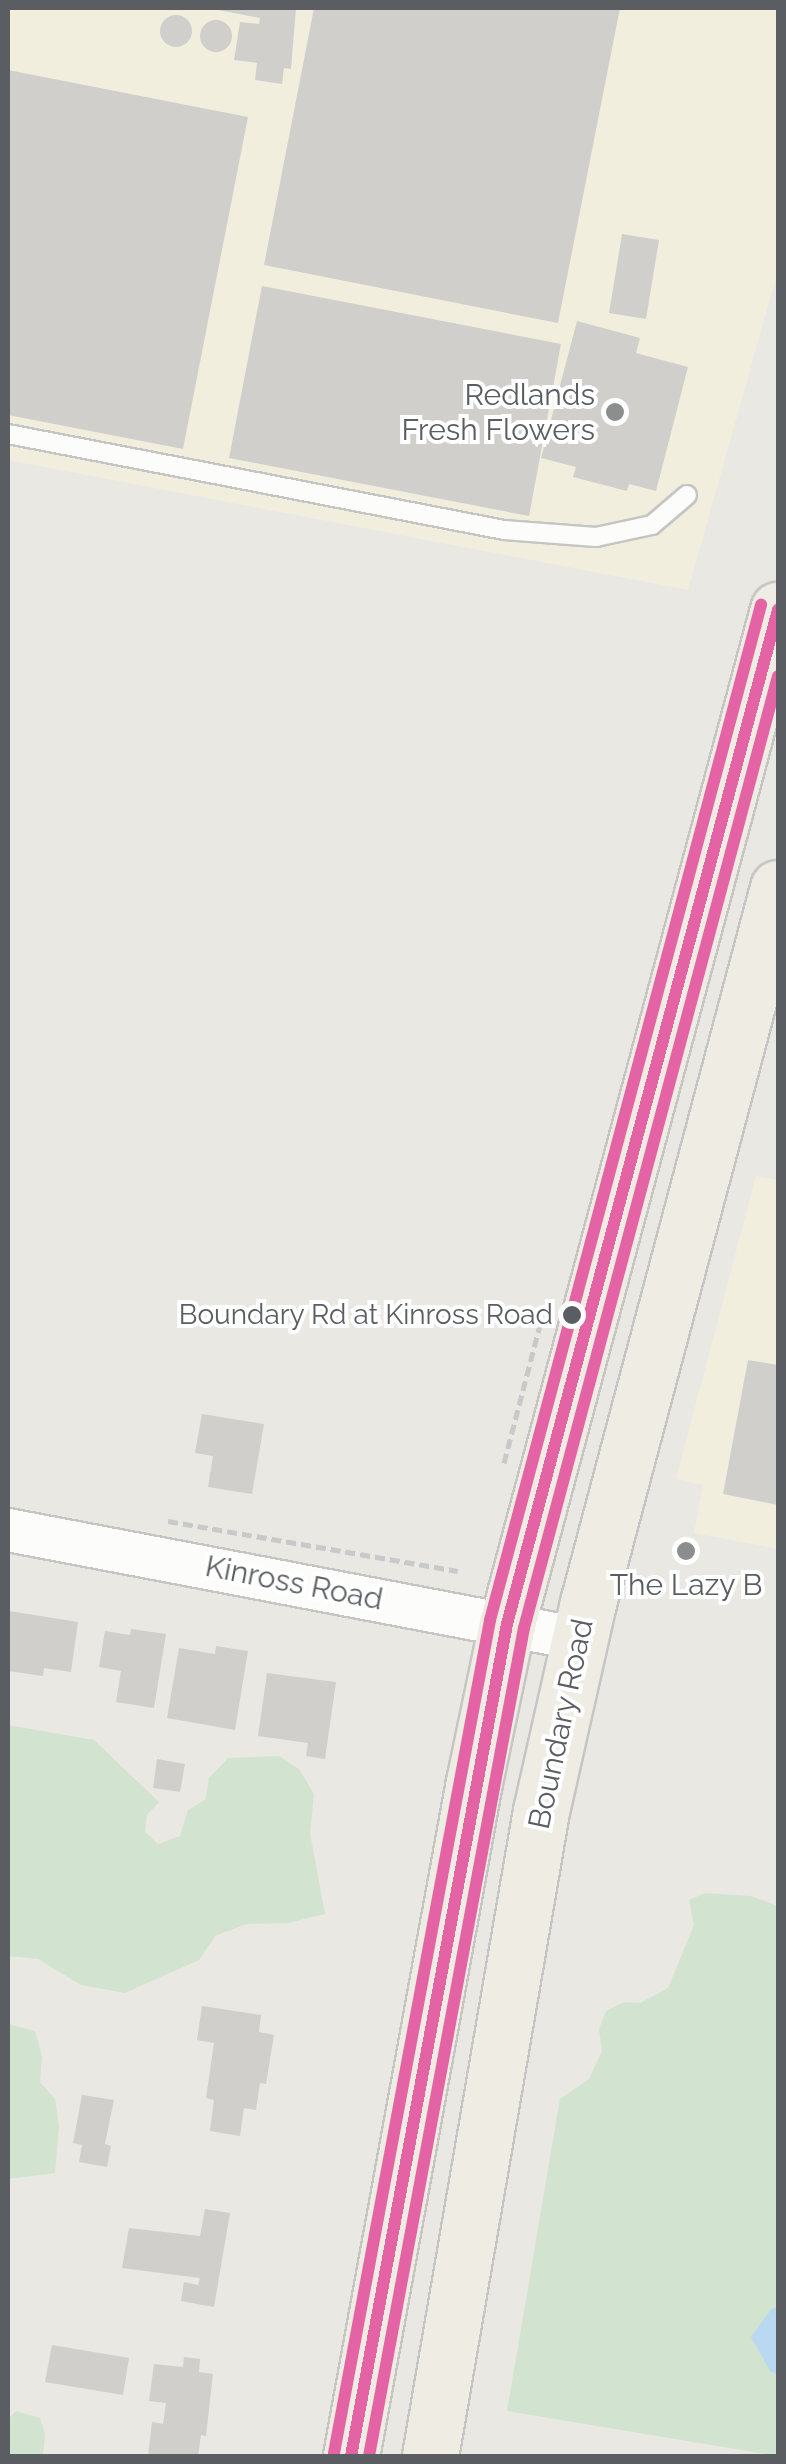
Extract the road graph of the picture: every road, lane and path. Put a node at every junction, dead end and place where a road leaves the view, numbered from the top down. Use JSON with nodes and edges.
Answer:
{"nodes":[{"id":1,"x":8,"y":434,"type":"edge"},
{"id":2,"x":687,"y":495,"type":"dead end"},
{"id":3,"x":778,"y":610,"type":"edge"},
{"id":4,"x":778,"y":888,"type":"edge"},
{"id":5,"x":160,"y":1520,"type":"dead end"},
{"id":6,"x":8,"y":1530,"type":"edge"},
{"id":7,"x":458,"y":1571,"type":"dead end"},
{"id":8,"x":508,"y":1624,"type":"junction"},
{"id":9,"x":580,"y":1638,"type":"junction"},
{"id":10,"x":350,"y":2456,"type":"edge"},
{"id":11,"x":430,"y":2456,"type":"edge"}],
"edges":[{"from":1,"to":2,"type":"lane"},
{"from":3,"to":8,"type":"highway"},
{"from":4,"to":9,"type":"highway","name":"Boundary Road"},
{"from":5,"to":7,"type":"path"},
{"from":6,"to":8,"type":"street","name":"Kinross Road"},
{"from":8,"to":9,"type":"street","name":"Kinross Road"},
{"from":8,"to":10,"type":"highway"},
{"from":9,"to":11,"type":"highway","name":"Boundary Road"}]}
